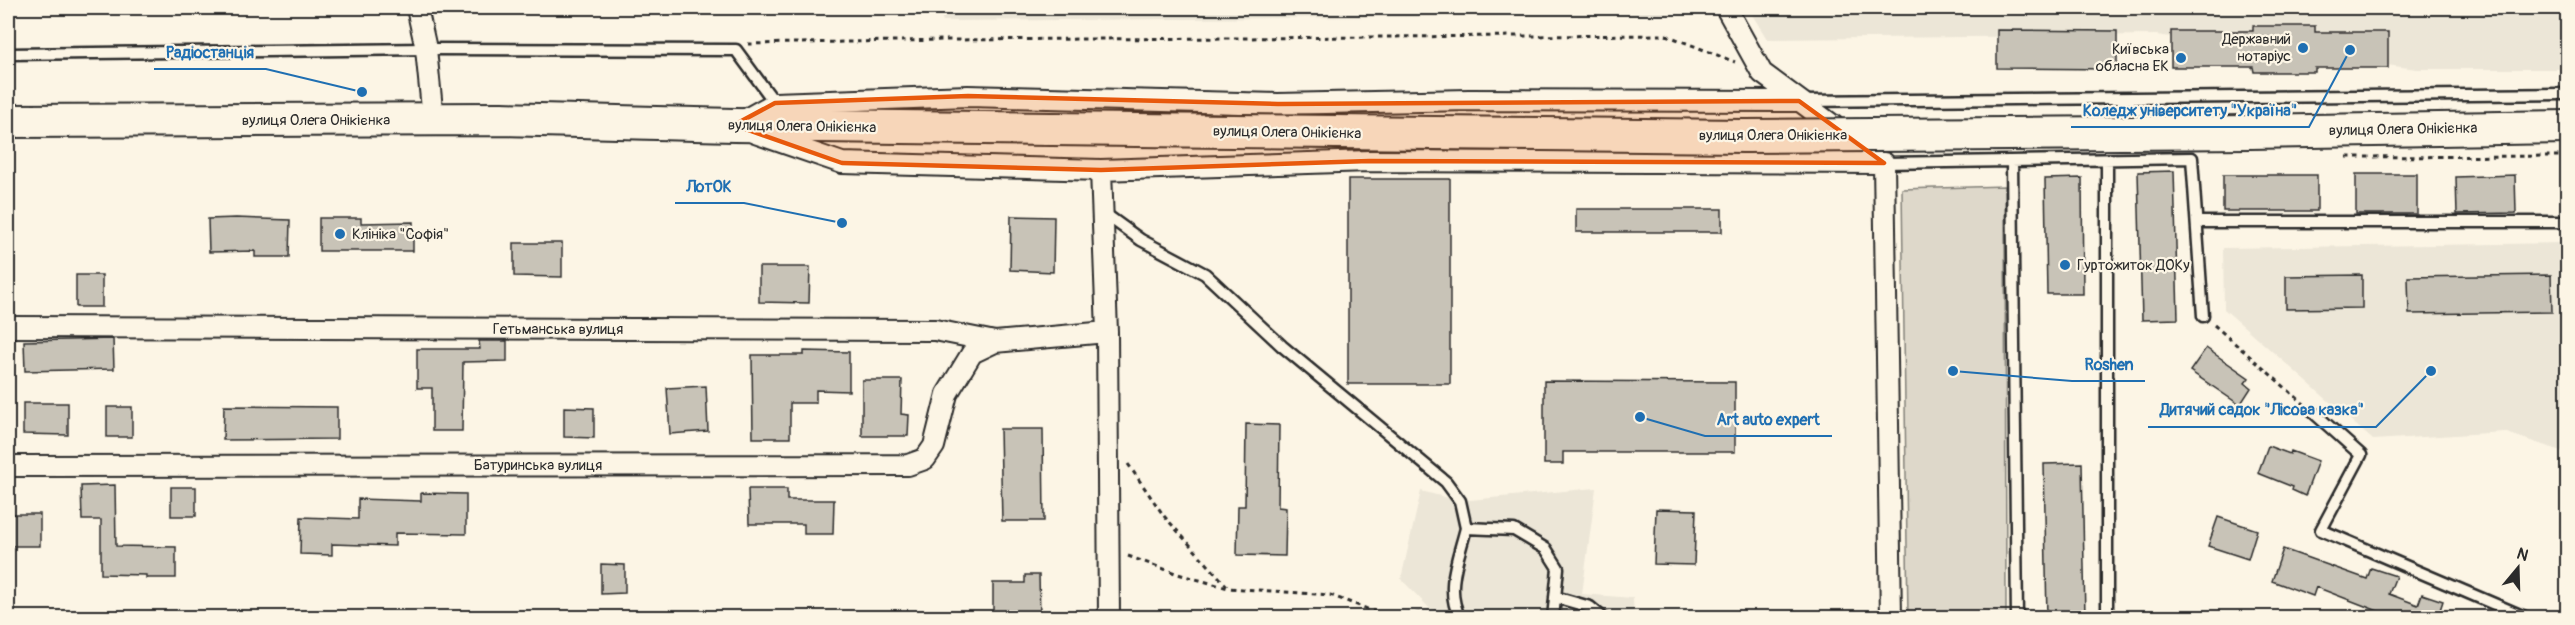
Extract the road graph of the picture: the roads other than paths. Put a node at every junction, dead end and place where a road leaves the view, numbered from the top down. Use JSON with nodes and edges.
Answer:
{"nodes":[{"id":1,"x":417,"y":8,"type":"edge"},
{"id":2,"x":1726,"y":8,"type":"edge"},
{"id":3,"x":426,"y":49,"type":"junction"},
{"id":4,"x":8,"y":54,"type":"edge"},
{"id":5,"x":2568,"y":94,"type":"edge"},
{"id":6,"x":1799,"y":101,"type":"junction"},
{"id":7,"x":1369,"y":102,"type":"junction"},
{"id":8,"x":775,"y":103,"type":"junction"},
{"id":9,"x":433,"y":119,"type":"junction"},
{"id":10,"x":8,"y":121,"type":"edge"},
{"id":11,"x":734,"y":125,"type":"junction"},
{"id":12,"x":2568,"y":127,"type":"edge"},
{"id":13,"x":2106,"y":160,"type":"junction"},
{"id":14,"x":1369,"y":161,"type":"junction"},
{"id":15,"x":2012,"y":161,"type":"junction"},
{"id":16,"x":1884,"y":163,"type":"junction"},
{"id":17,"x":1101,"y":170,"type":"junction"},
{"id":18,"x":1101,"y":210,"type":"junction"},
{"id":19,"x":2198,"y":222,"type":"junction"},
{"id":20,"x":2568,"y":222,"type":"edge"},
{"id":21,"x":2203,"y":316,"type":"road end"},
{"id":22,"x":8,"y":327,"type":"edge"},
{"id":23,"x":1107,"y":332,"type":"junction"},
{"id":24,"x":995,"y":342,"type":"junction"},
{"id":25,"x":2314,"y":413,"type":"road end"},
{"id":26,"x":8,"y":466,"type":"edge"},
{"id":27,"x":1466,"y":528,"type":"junction"},
{"id":28,"x":1555,"y":597,"type":"junction"},
{"id":29,"x":1457,"y":614,"type":"edge"},
{"id":30,"x":1109,"y":618,"type":"edge"},
{"id":31,"x":1553,"y":618,"type":"edge"},
{"id":32,"x":1603,"y":618,"type":"edge"},
{"id":33,"x":1891,"y":618,"type":"edge"},
{"id":34,"x":2018,"y":618,"type":"edge"},
{"id":35,"x":2107,"y":618,"type":"edge"},
{"id":36,"x":2527,"y":618,"type":"edge"}],
"edges":[{"from":1,"to":3,"type":"street"},
{"from":2,"to":6,"type":"street"},
{"from":3,"to":4,"type":"lane"},
{"from":3,"to":8,"type":"lane"},
{"from":3,"to":9,"type":"street"},
{"from":5,"to":6,"type":"lane"},
{"from":6,"to":7,"type":"street"},
{"from":6,"to":16,"type":"street"},
{"from":7,"to":8,"type":"street"},
{"from":7,"to":14,"type":"street"},
{"from":8,"to":11,"type":"street"},
{"from":9,"to":10,"type":"main road","name":"вулиця Олега Онікієнка"},
{"from":9,"to":11,"type":"main road","name":"вулиця Олега Онікієнка"},
{"from":11,"to":12,"type":"main road","name":"вулиця Олега Онікієнка","bridge":true},
{"from":11,"to":17,"type":"street"},
{"from":13,"to":15,"type":"lane"},
{"from":13,"to":19,"type":"lane"},
{"from":13,"to":35,"type":"lane"},
{"from":14,"to":16,"type":"street"},
{"from":14,"to":17,"type":"street"},
{"from":15,"to":16,"type":"lane"},
{"from":15,"to":34,"type":"lane"},
{"from":16,"to":33,"type":"street"},
{"from":17,"to":18,"type":"street"},
{"from":18,"to":23,"type":"street"},
{"from":18,"to":27,"type":"lane"},
{"from":19,"to":20,"type":"lane"},
{"from":19,"to":21,"type":"lane"},
{"from":22,"to":24,"type":"street","name":"Гетьманська вулиця"},
{"from":23,"to":24,"type":"street","name":"Гетьманська вулиця"},
{"from":23,"to":30,"type":"street"},
{"from":24,"to":26,"type":"street","name":"Батуринська вулиця"},
{"from":25,"to":36,"type":"lane"},
{"from":27,"to":28,"type":"lane"},
{"from":27,"to":29,"type":"lane"},
{"from":28,"to":31,"type":"lane"},
{"from":28,"to":32,"type":"lane"}]}
